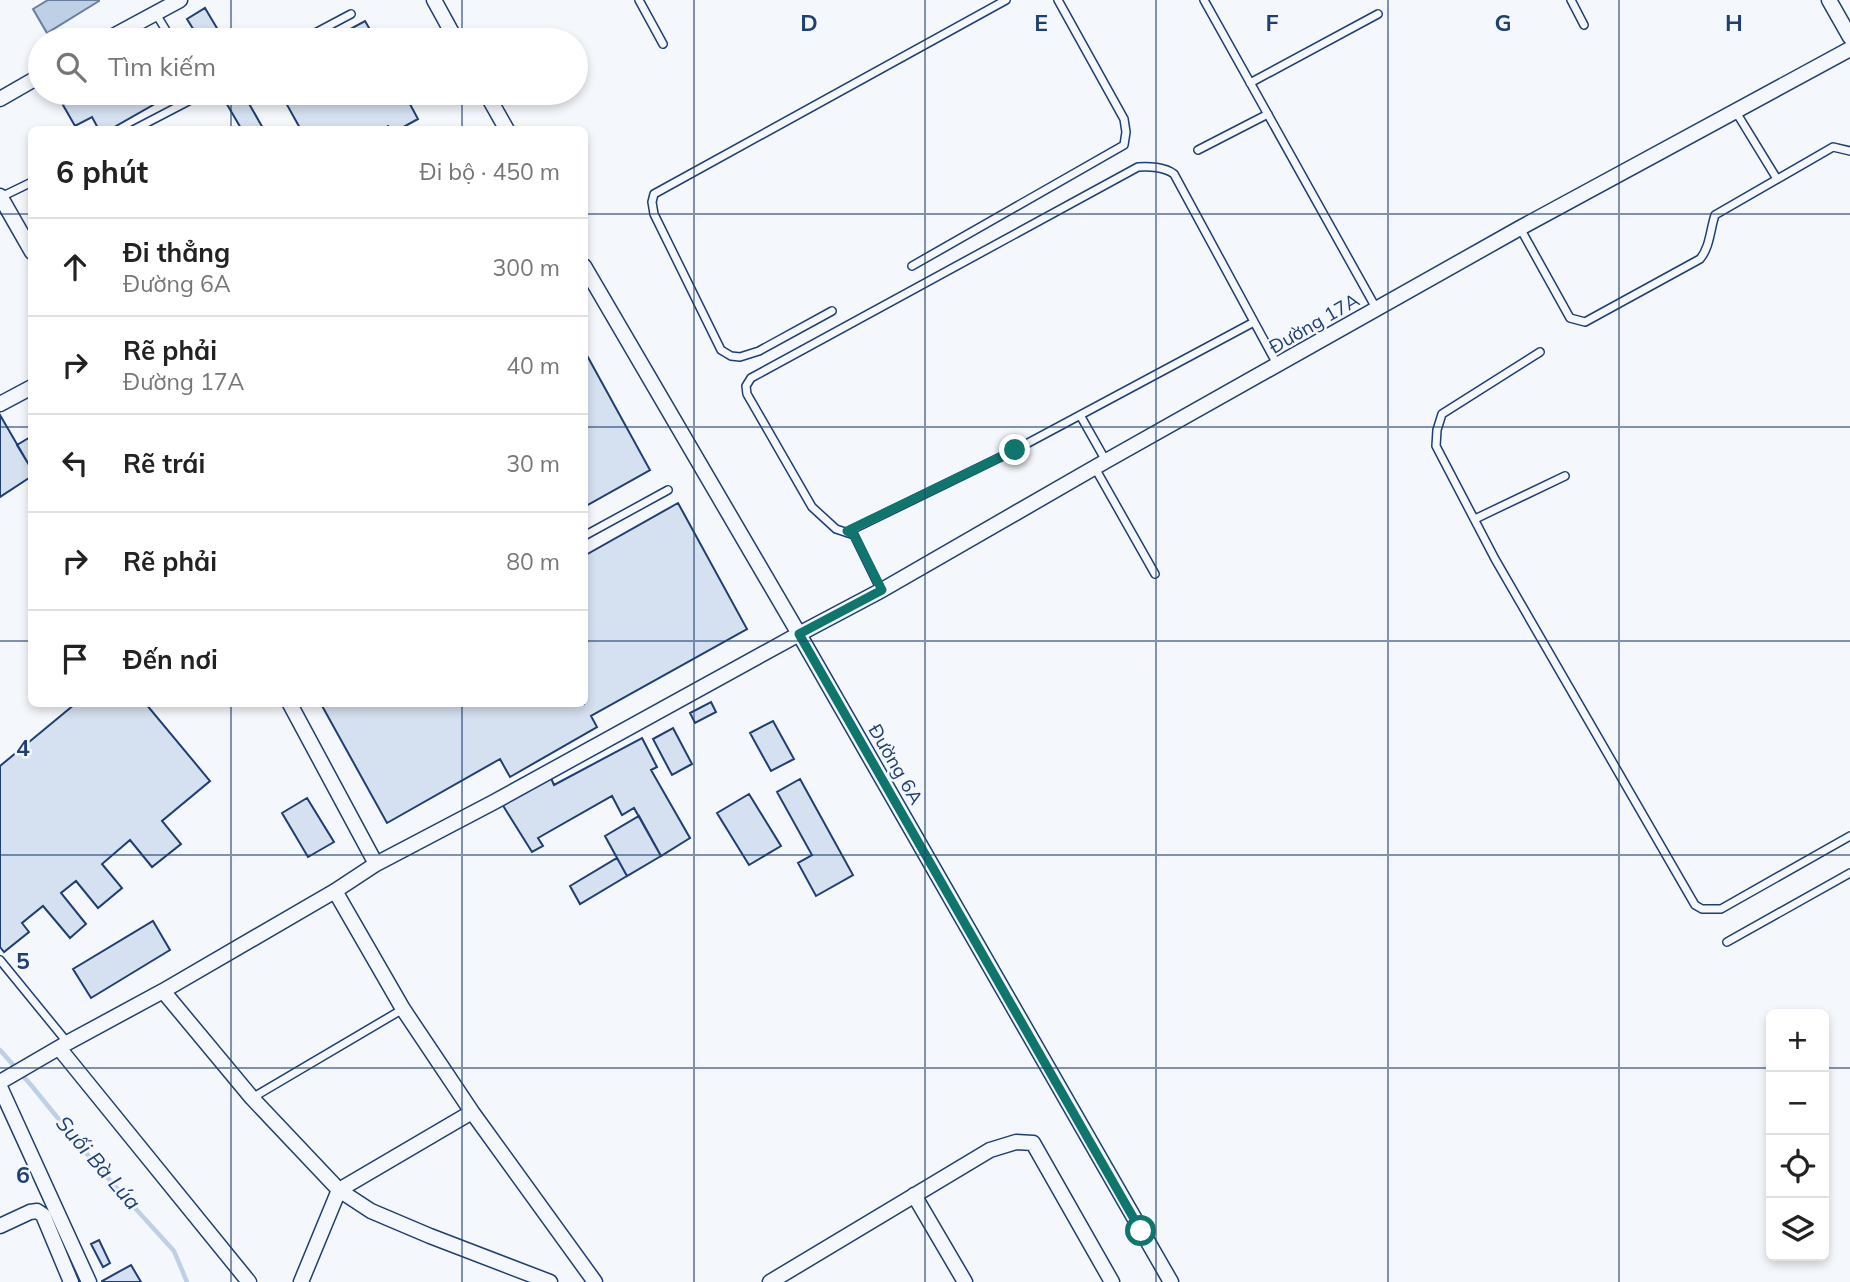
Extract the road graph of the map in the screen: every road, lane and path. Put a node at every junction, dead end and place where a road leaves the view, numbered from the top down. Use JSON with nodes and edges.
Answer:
{"nodes":[{"id":1,"x":180,"y":0,"type":"edge"},
{"id":2,"x":433,"y":0,"type":"edge"},
{"id":3,"x":1006,"y":0,"type":"edge"},
{"id":4,"x":1058,"y":0,"type":"edge"},
{"id":5,"x":1204,"y":0,"type":"edge"},
{"id":6,"x":1571,"y":0,"type":"edge"},
{"id":7,"x":1829,"y":0,"type":"edge"},
{"id":8,"x":642,"y":1,"type":"edge"},
{"id":9,"x":156,"y":13,"type":"junction"},
{"id":10,"x":351,"y":14,"type":"dead end"},
{"id":11,"x":1378,"y":14,"type":"dead end"},
{"id":12,"x":1584,"y":25,"type":"dead end"},
{"id":13,"x":128,"y":28,"type":"edge"},
{"id":14,"x":165,"y":28,"type":"edge"},
{"id":15,"x":325,"y":28,"type":"edge"},
{"id":16,"x":449,"y":28,"type":"edge"},
{"id":17,"x":1850,"y":37,"type":"edge"},
{"id":18,"x":663,"y":44,"type":"dead end"},
{"id":19,"x":1850,"y":50,"type":"edge"},
{"id":20,"x":28,"y":83,"type":"edge"},
{"id":21,"x":1250,"y":83,"type":"junction"},
{"id":22,"x":0,"y":99,"type":"edge"},
{"id":23,"x":180,"y":105,"type":"edge"},
{"id":24,"x":493,"y":105,"type":"edge"},
{"id":25,"x":1736,"y":112,"type":"junction"},
{"id":26,"x":1268,"y":114,"type":"junction"},
{"id":27,"x":141,"y":126,"type":"edge"},
{"id":28,"x":505,"y":126,"type":"edge"},
{"id":29,"x":1198,"y":150,"type":"dead end"},
{"id":30,"x":1850,"y":151,"type":"edge"},
{"id":31,"x":1777,"y":179,"type":"junction"},
{"id":32,"x":28,"y":184,"type":"edge"},
{"id":33,"x":0,"y":197,"type":"edge"},
{"id":34,"x":1520,"y":228,"type":"junction"},
{"id":35,"x":28,"y":245,"type":"edge"},
{"id":36,"x":912,"y":266,"type":"dead end"},
{"id":37,"x":588,"y":273,"type":"edge"},
{"id":38,"x":1377,"y":309,"type":"junction"},
{"id":39,"x":832,"y":311,"type":"dead end"},
{"id":40,"x":1254,"y":322,"type":"junction"},
{"id":41,"x":1540,"y":352,"type":"dead end"},
{"id":42,"x":1278,"y":366,"type":"junction"},
{"id":43,"x":28,"y":389,"type":"edge"},
{"id":44,"x":0,"y":404,"type":"edge"},
{"id":45,"x":1080,"y":415,"type":"junction"},
{"id":46,"x":1101,"y":465,"type":"junction"},
{"id":47,"x":1565,"y":475,"type":"dead end"},
{"id":48,"x":668,"y":490,"type":"dead end"},
{"id":49,"x":1475,"y":519,"type":"junction"},
{"id":50,"x":847,"y":531,"type":"junction"},
{"id":51,"x":588,"y":535,"type":"edge"},
{"id":52,"x":1155,"y":574,"type":"dead end"},
{"id":53,"x":882,"y":590,"type":"junction"},
{"id":54,"x":799,"y":634,"type":"junction"},
{"id":55,"x":292,"y":707,"type":"edge"},
{"id":56,"x":1850,"y":836,"type":"edge"},
{"id":57,"x":376,"y":864,"type":"junction"},
{"id":58,"x":1850,"y":873,"type":"edge"},
{"id":59,"x":335,"y":891,"type":"junction"},
{"id":60,"x":1727,"y":942,"type":"dead end"},
{"id":61,"x":0,"y":960,"type":"edge"},
{"id":62,"x":163,"y":991,"type":"junction"},
{"id":63,"x":403,"y":1009,"type":"junction"},
{"id":64,"x":59,"y":1048,"type":"junction"},
{"id":65,"x":2,"y":1083,"type":"edge"},
{"id":66,"x":253,"y":1098,"type":"junction"},
{"id":67,"x":472,"y":1112,"type":"junction"},
{"id":68,"x":339,"y":1189,"type":"junction"},
{"id":69,"x":914,"y":1195,"type":"junction"},
{"id":70,"x":0,"y":1226,"type":"edge"},
{"id":71,"x":71,"y":1282,"type":"edge"},
{"id":72,"x":89,"y":1282,"type":"edge"},
{"id":73,"x":249,"y":1282,"type":"edge"},
{"id":74,"x":301,"y":1282,"type":"edge"},
{"id":75,"x":550,"y":1282,"type":"edge"},
{"id":76,"x":595,"y":1282,"type":"edge"},
{"id":77,"x":770,"y":1282,"type":"edge"},
{"id":78,"x":965,"y":1282,"type":"edge"},
{"id":79,"x":1112,"y":1282,"type":"edge"},
{"id":80,"x":1171,"y":1282,"type":"edge"}],
"edges":[{"from":1,"to":9,"type":"street"},
{"from":2,"to":16,"type":"street"},
{"from":3,"to":39,"type":"lane"},
{"from":4,"to":36,"type":"lane"},
{"from":5,"to":21,"type":"lane"},
{"from":6,"to":12,"type":"lane"},
{"from":7,"to":17,"type":"street"},
{"from":8,"to":18,"type":"lane"},
{"from":9,"to":13,"type":"street"},
{"from":9,"to":14,"type":"lane"},
{"from":10,"to":15,"type":"lane"},
{"from":11,"to":21,"type":"lane"},
{"from":19,"to":25,"type":"street","name":"Đường 17A"},
{"from":20,"to":22,"type":"street"},
{"from":21,"to":26,"type":"lane"},
{"from":23,"to":27,"type":"lane"},
{"from":24,"to":28,"type":"street"},
{"from":25,"to":31,"type":"lane"},
{"from":25,"to":34,"type":"street","name":"Đường 17A"},
{"from":26,"to":29,"type":"lane"},
{"from":26,"to":38,"type":"lane"},
{"from":30,"to":31,"type":"lane"},
{"from":31,"to":34,"type":"lane"},
{"from":32,"to":33,"type":"lane"},
{"from":33,"to":35,"type":"street"},
{"from":34,"to":38,"type":"street","name":"Đường 17A"},
{"from":37,"to":54,"type":"street","name":"Đường 6A"},
{"from":38,"to":42,"type":"street","name":"Đường 17A"},
{"from":40,"to":42,"type":"lane"},
{"from":40,"to":45,"type":"lane"},
{"from":40,"to":50,"type":"lane"},
{"from":41,"to":49,"type":"lane"},
{"from":42,"to":46,"type":"street","name":"Đường 17A"},
{"from":43,"to":44,"type":"street"},
{"from":45,"to":46,"type":"lane"},
{"from":45,"to":50,"type":"lane"},
{"from":46,"to":52,"type":"lane"},
{"from":46,"to":53,"type":"street","name":"Đường 17A"},
{"from":47,"to":49,"type":"lane"},
{"from":48,"to":51,"type":"lane"},
{"from":49,"to":56,"type":"lane"},
{"from":50,"to":53,"type":"lane"},
{"from":53,"to":54,"type":"street","name":"Đường 17A"},
{"from":54,"to":57,"type":"street","name":"Đường 17A"},
{"from":54,"to":80,"type":"street","name":"Đường 6A"},
{"from":55,"to":57,"type":"street"},
{"from":57,"to":59,"type":"street","name":"Đường 17A"},
{"from":58,"to":60,"type":"lane"},
{"from":59,"to":62,"type":"street","name":"Đường 17A"},
{"from":59,"to":63,"type":"street"},
{"from":61,"to":64,"type":"lane"},
{"from":62,"to":64,"type":"street","name":"Đường 17A"},
{"from":62,"to":66,"type":"street"},
{"from":63,"to":66,"type":"lane"},
{"from":63,"to":67,"type":"street"},
{"from":64,"to":65,"type":"street"},
{"from":64,"to":73,"type":"street"},
{"from":65,"to":72,"type":"street"},
{"from":66,"to":68,"type":"street"},
{"from":67,"to":68,"type":"street"},
{"from":67,"to":76,"type":"street"},
{"from":68,"to":74,"type":"street"},
{"from":68,"to":75,"type":"street"},
{"from":69,"to":77,"type":"street"},
{"from":69,"to":78,"type":"street"},
{"from":69,"to":79,"type":"street"},
{"from":70,"to":71,"type":"street"}]}
